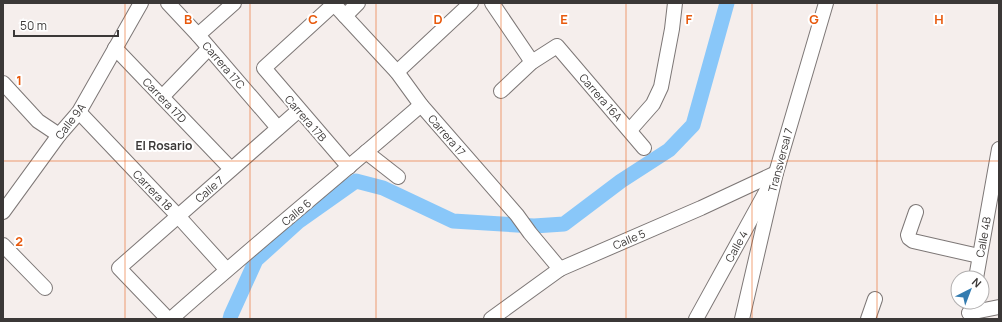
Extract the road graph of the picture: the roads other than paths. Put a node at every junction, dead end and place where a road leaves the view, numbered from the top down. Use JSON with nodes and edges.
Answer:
{"nodes":[{"id":1,"x":141,"y":3,"type":"edge"},
{"id":2,"x":168,"y":3,"type":"edge"},
{"id":3,"x":234,"y":3,"type":"edge"},
{"id":4,"x":334,"y":3,"type":"edge"},
{"id":5,"x":358,"y":3,"type":"edge"},
{"id":6,"x":471,"y":3,"type":"edge"},
{"id":7,"x":492,"y":3,"type":"edge"},
{"id":8,"x":675,"y":3,"type":"edge"},
{"id":9,"x":826,"y":3,"type":"edge"},
{"id":10,"x":345,"y":16,"type":"junction"},
{"id":11,"x":198,"y":35,"type":"junction"},
{"id":12,"x":115,"y":48,"type":"junction"},
{"id":13,"x":209,"y":48,"type":"junction"},
{"id":14,"x":532,"y":62,"type":"junction"},
{"id":15,"x":397,"y":72,"type":"junction"},
{"id":16,"x":3,"y":83,"type":"edge"},
{"id":17,"x":501,"y":91,"type":"dead end"},
{"id":18,"x":162,"y":96,"type":"junction"},
{"id":19,"x":421,"y":105,"type":"junction"},
{"id":20,"x":299,"y":110,"type":"junction"},
{"id":21,"x":79,"y":112,"type":"junction"},
{"id":22,"x":278,"y":128,"type":"junction"},
{"id":23,"x":630,"y":130,"type":"junction"},
{"id":24,"x":59,"y":135,"type":"junction"},
{"id":25,"x":644,"y":148,"type":"dead end"},
{"id":26,"x":999,"y":149,"type":"edge"},
{"id":27,"x":366,"y":152,"type":"junction"},
{"id":28,"x":349,"y":167,"type":"junction"},
{"id":29,"x":231,"y":169,"type":"junction"},
{"id":30,"x":776,"y":173,"type":"junction"},
{"id":31,"x":398,"y":177,"type":"dead end"},
{"id":32,"x":3,"y":212,"type":"edge"},
{"id":33,"x":916,"y":212,"type":"dead end"},
{"id":34,"x":178,"y":216,"type":"junction"},
{"id":35,"x":3,"y":245,"type":"edge"},
{"id":36,"x":980,"y":256,"type":"junction"},
{"id":37,"x":560,"y":269,"type":"junction"},
{"id":38,"x":226,"y":270,"type":"junction"},
{"id":39,"x":977,"y":270,"type":"edge"},
{"id":40,"x":45,"y":288,"type":"dead end"},
{"id":41,"x":875,"y":299,"type":"dead end"},
{"id":42,"x":999,"y":307,"type":"edge"},
{"id":43,"x":970,"y":311,"type":"edge"},
{"id":44,"x":170,"y":319,"type":"edge"},
{"id":45,"x":491,"y":319,"type":"edge"},
{"id":46,"x":696,"y":319,"type":"edge"},
{"id":47,"x":742,"y":319,"type":"edge"},
{"id":48,"x":868,"y":319,"type":"edge"}],
"edges":[{"from":1,"to":12,"type":"street","name":"Calle 9A"},
{"from":2,"to":11,"type":"street","name":"Carrera 17C"},
{"from":3,"to":11,"type":"street"},
{"from":4,"to":10,"type":"street","name":"Carrera 17"},
{"from":4,"to":20,"type":"street","name":"Carrera 17B"},
{"from":5,"to":10,"type":"street"},
{"from":6,"to":15,"type":"street"},
{"from":7,"to":14,"type":"street"},
{"from":8,"to":23,"type":"street"},
{"from":9,"to":30,"type":"street","name":"Transversal 7"},
{"from":10,"to":15,"type":"street","name":"Carrera 17"},
{"from":11,"to":13,"type":"street","name":"Carrera 17C"},
{"from":12,"to":18,"type":"street","name":"Carrera 17D"},
{"from":12,"to":21,"type":"street","name":"Calle 9A"},
{"from":13,"to":18,"type":"street"},
{"from":13,"to":22,"type":"street","name":"Carrera 17C"},
{"from":14,"to":17,"type":"street"},
{"from":14,"to":23,"type":"street","name":"Carrera 16A"},
{"from":15,"to":19,"type":"street","name":"Carrera 17"},
{"from":16,"to":24,"type":"street"},
{"from":18,"to":29,"type":"street","name":"Carrera 17D"},
{"from":19,"to":27,"type":"street","name":"Calle 6"},
{"from":19,"to":37,"type":"street","name":"Carrera 17"},
{"from":20,"to":22,"type":"street","name":"Calle 7"},
{"from":20,"to":28,"type":"street","name":"Carrera 17B"},
{"from":21,"to":24,"type":"street","name":"Calle 9A"},
{"from":21,"to":34,"type":"street","name":"Carrera 18"},
{"from":22,"to":29,"type":"street","name":"Calle 7"},
{"from":23,"to":25,"type":"street","name":"Carrera 16A"},
{"from":24,"to":32,"type":"street","name":"Calle 9A"},
{"from":26,"to":36,"type":"street","name":"Calle 4B"},
{"from":27,"to":28,"type":"street","name":"Calle 6"},
{"from":27,"to":31,"type":"street"},
{"from":28,"to":38,"type":"street","name":"Calle 6"},
{"from":29,"to":34,"type":"street","name":"Calle 7"},
{"from":30,"to":37,"type":"street","name":"Calle 5"},
{"from":30,"to":46,"type":"street","name":"Calle 4"},
{"from":30,"to":47,"type":"street","name":"Transversal 7"},
{"from":33,"to":36,"type":"street"},
{"from":34,"to":38,"type":"street","name":"Carrera 18"},
{"from":34,"to":44,"type":"street","name":"Calle 7"},
{"from":35,"to":40,"type":"street"},
{"from":36,"to":39,"type":"street","name":"Calle 4B"},
{"from":37,"to":45,"type":"street","name":"Calle 5"},
{"from":38,"to":44,"type":"street","name":"Calle 6"},
{"from":41,"to":48,"type":"street"},
{"from":42,"to":43,"type":"street"}]}
